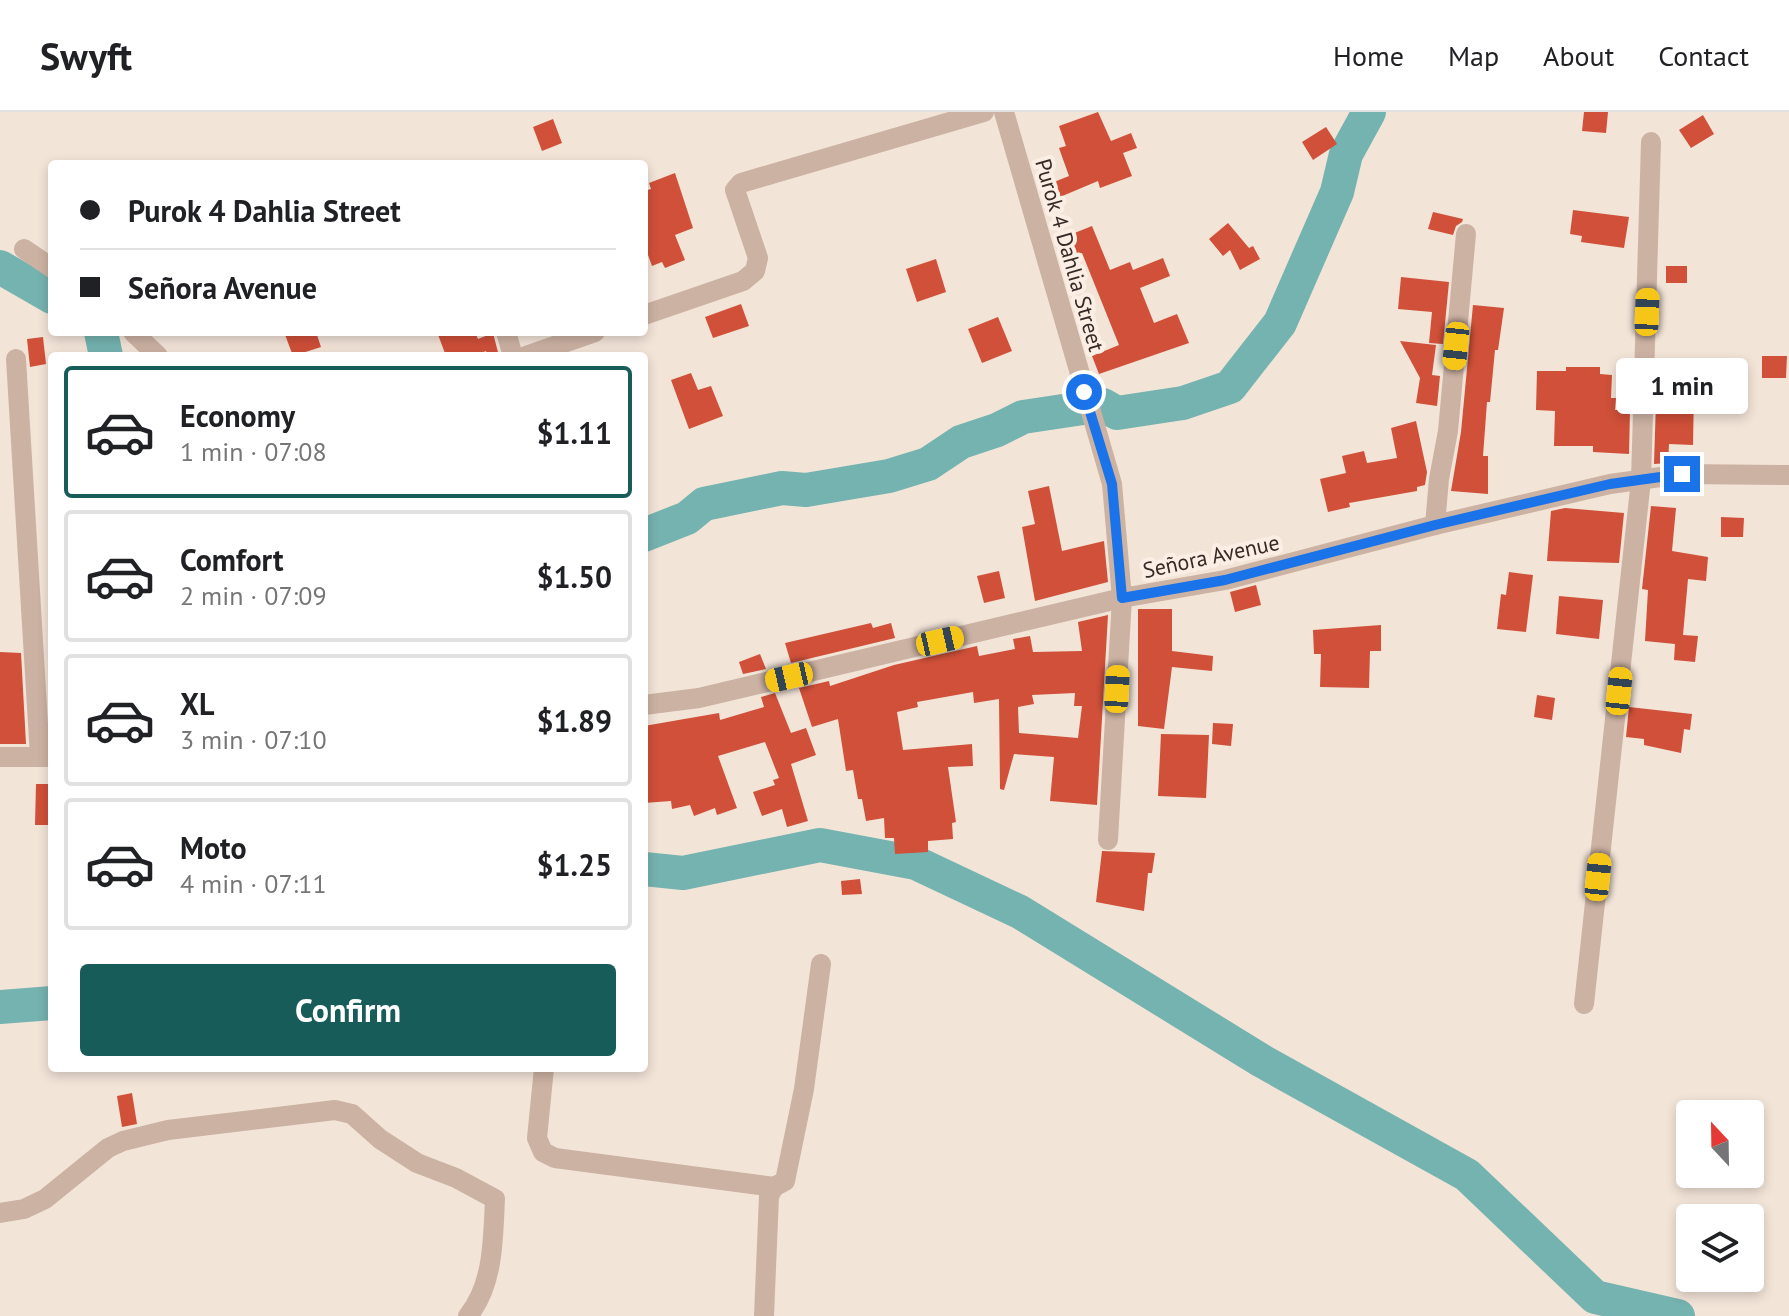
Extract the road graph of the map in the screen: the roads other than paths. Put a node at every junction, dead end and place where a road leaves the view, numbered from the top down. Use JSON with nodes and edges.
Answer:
{"nodes":[{"id":1,"x":984,"y":112,"type":"edge"},
{"id":2,"x":1004,"y":112,"type":"edge"},
{"id":3,"x":1651,"y":142,"type":"dead end"},
{"id":4,"x":1466,"y":234,"type":"dead end"},
{"id":5,"x":24,"y":249,"type":"dead end"},
{"id":6,"x":48,"y":265,"type":"edge"},
{"id":7,"x":648,"y":314,"type":"edge"},
{"id":8,"x":137,"y":336,"type":"edge"},
{"id":9,"x":584,"y":336,"type":"edge"},
{"id":10,"x":154,"y":352,"type":"edge"},
{"id":11,"x":538,"y":352,"type":"edge"},
{"id":12,"x":16,"y":359,"type":"dead end"},
{"id":13,"x":1789,"y":475,"type":"edge"},
{"id":14,"x":1641,"y":480,"type":"junction"},
{"id":15,"x":1435,"y":525,"type":"junction"},
{"id":16,"x":1122,"y":598,"type":"junction"},
{"id":17,"x":648,"y":704,"type":"edge"},
{"id":18,"x":0,"y":757,"type":"edge"},
{"id":19,"x":46,"y":757,"type":"edge"},
{"id":20,"x":1108,"y":840,"type":"dead end"},
{"id":21,"x":821,"y":964,"type":"dead end"},
{"id":22,"x":1584,"y":1004,"type":"dead end"},
{"id":23,"x":544,"y":1072,"type":"edge"},
{"id":24,"x":774,"y":1187,"type":"junction"},
{"id":25,"x":0,"y":1213,"type":"edge"},
{"id":26,"x":468,"y":1316,"type":"edge"},
{"id":27,"x":764,"y":1316,"type":"edge"}],
"edges":[{"from":1,"to":7,"type":"street"},
{"from":2,"to":16,"type":"street","name":"Purok 4 Dahlia Street"},
{"from":3,"to":14,"type":"street"},
{"from":4,"to":15,"type":"street"},
{"from":5,"to":6,"type":"street"},
{"from":8,"to":10,"type":"street"},
{"from":9,"to":11,"type":"street"},
{"from":12,"to":19,"type":"street"},
{"from":13,"to":14,"type":"street","name":"Señora Avenue"},
{"from":14,"to":15,"type":"street","name":"Señora Avenue"},
{"from":14,"to":22,"type":"street"},
{"from":15,"to":16,"type":"street","name":"Señora Avenue"},
{"from":16,"to":17,"type":"street","name":"Señora Avenue"},
{"from":16,"to":20,"type":"street","name":"Purok 4 Dahlia Street"},
{"from":18,"to":19,"type":"street"},
{"from":21,"to":24,"type":"street"},
{"from":23,"to":24,"type":"street"},
{"from":24,"to":27,"type":"street"},
{"from":25,"to":26,"type":"street"}]}
